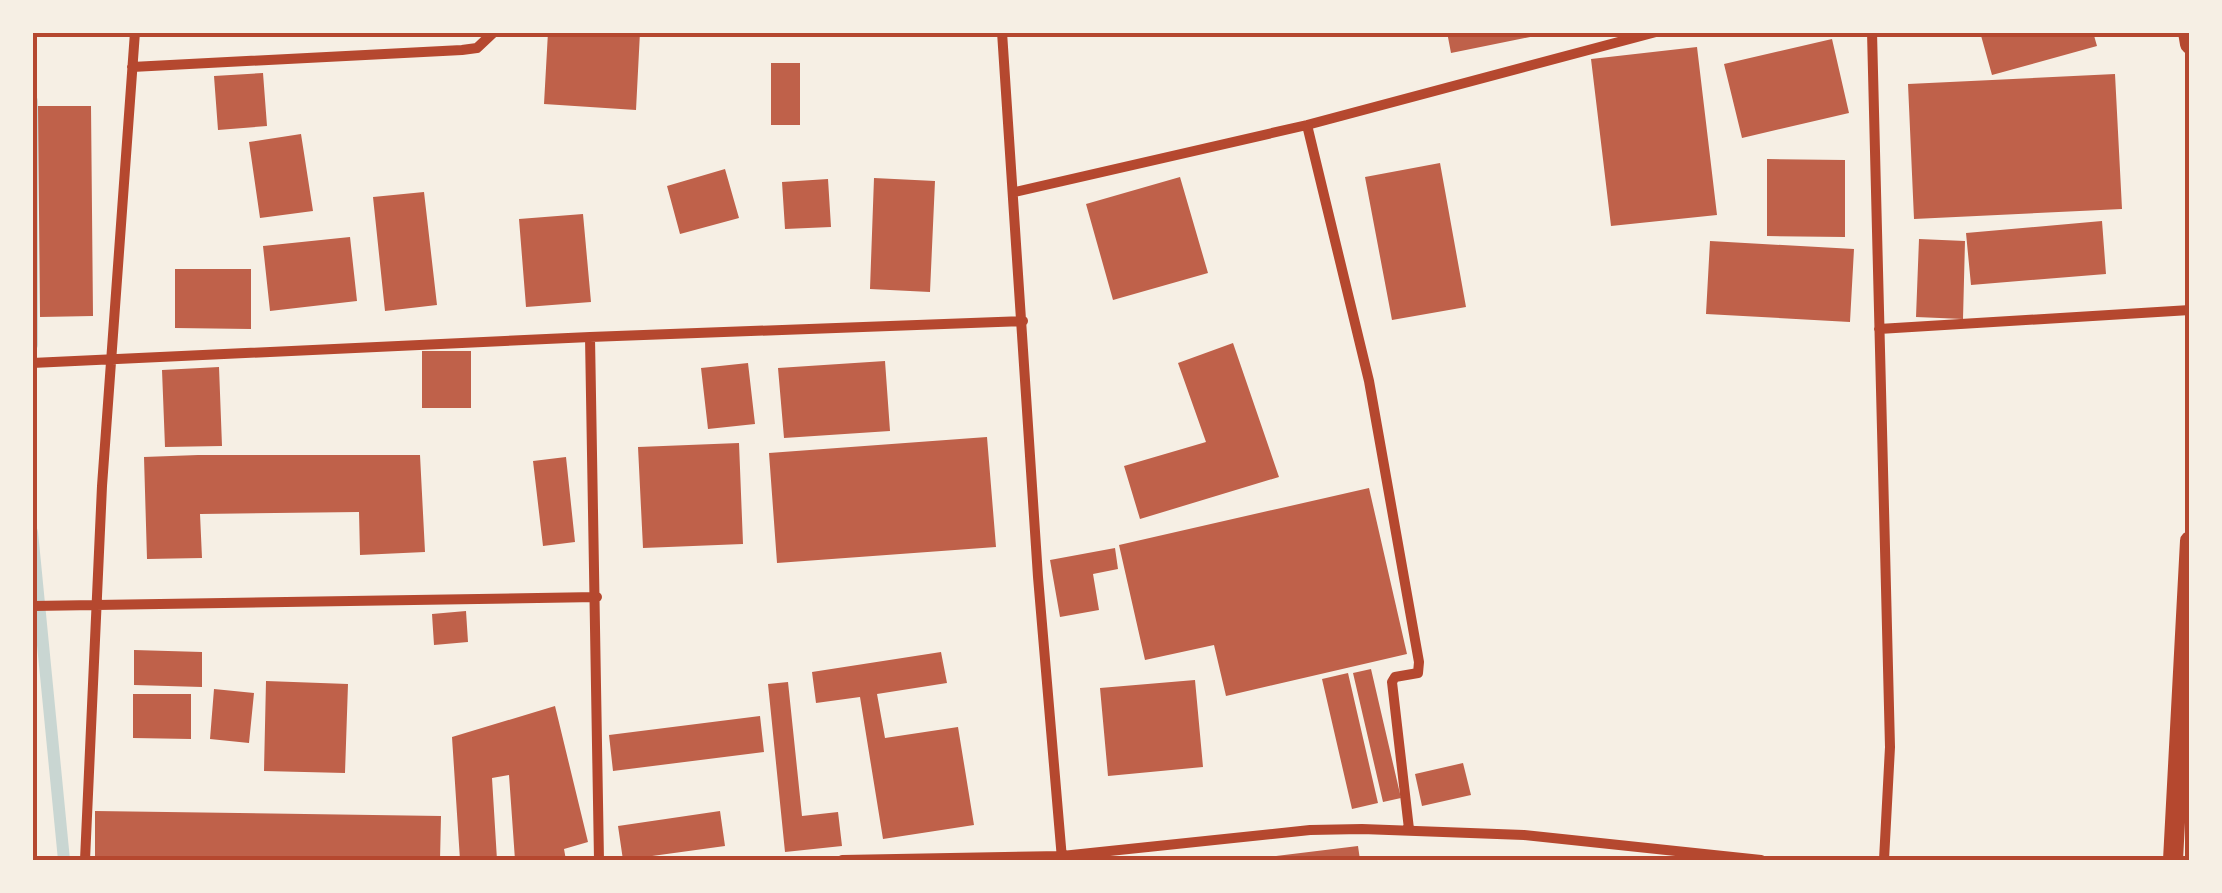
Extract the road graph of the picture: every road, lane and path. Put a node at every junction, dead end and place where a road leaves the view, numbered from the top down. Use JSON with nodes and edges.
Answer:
{"nodes":[{"id":1,"x":135,"y":32,"type":"edge"},
{"id":2,"x":494,"y":32,"type":"edge"},
{"id":3,"x":1002,"y":32,"type":"edge"},
{"id":4,"x":1656,"y":32,"type":"edge"},
{"id":5,"x":1872,"y":32,"type":"edge"},
{"id":6,"x":2188,"y":32,"type":"edge"},
{"id":7,"x":2190,"y":44,"type":"edge"},
{"id":8,"x":132,"y":66,"type":"junction"},
{"id":9,"x":1307,"y":125,"type":"junction"},
{"id":10,"x":1014,"y":192,"type":"junction"},
{"id":11,"x":2190,"y":310,"type":"edge"},
{"id":12,"x":1023,"y":322,"type":"junction"},
{"id":13,"x":1880,"y":329,"type":"junction"},
{"id":14,"x":590,"y":337,"type":"junction"},
{"id":15,"x":110,"y":360,"type":"junction"},
{"id":16,"x":32,"y":363,"type":"edge"},
{"id":17,"x":2190,"y":542,"type":"edge"},
{"id":18,"x":596,"y":597,"type":"junction"},
{"id":19,"x":97,"y":603,"type":"junction"},
{"id":20,"x":32,"y":606,"type":"edge"},
{"id":21,"x":2182,"y":825,"type":"edge"},
{"id":22,"x":1408,"y":830,"type":"junction"},
{"id":23,"x":1062,"y":858,"type":"edge"},
{"id":24,"x":85,"y":860,"type":"edge"},
{"id":25,"x":599,"y":860,"type":"edge"},
{"id":26,"x":842,"y":860,"type":"edge"},
{"id":27,"x":1761,"y":860,"type":"edge"},
{"id":28,"x":1884,"y":860,"type":"edge"},
{"id":29,"x":2173,"y":860,"type":"edge"}],
"edges":[{"from":1,"to":8,"type":"street"},
{"from":2,"to":8,"type":"street"},
{"from":3,"to":10,"type":"street"},
{"from":4,"to":9,"type":"street"},
{"from":5,"to":13,"type":"street"},
{"from":6,"to":7,"type":"main road"},
{"from":8,"to":15,"type":"street"},
{"from":9,"to":10,"type":"street"},
{"from":9,"to":22,"type":"street"},
{"from":10,"to":12,"type":"street"},
{"from":11,"to":13,"type":"street"},
{"from":12,"to":14,"type":"street"},
{"from":12,"to":23,"type":"street"},
{"from":13,"to":28,"type":"street"},
{"from":14,"to":15,"type":"street"},
{"from":14,"to":18,"type":"street"},
{"from":15,"to":16,"type":"street"},
{"from":15,"to":19,"type":"street"},
{"from":17,"to":21,"type":"main road"},
{"from":18,"to":19,"type":"street"},
{"from":18,"to":25,"type":"street"},
{"from":19,"to":20,"type":"street"},
{"from":19,"to":24,"type":"street"},
{"from":21,"to":29,"type":"main road"},
{"from":22,"to":23,"type":"street"},
{"from":22,"to":27,"type":"street"},
{"from":23,"to":26,"type":"street"}]}
